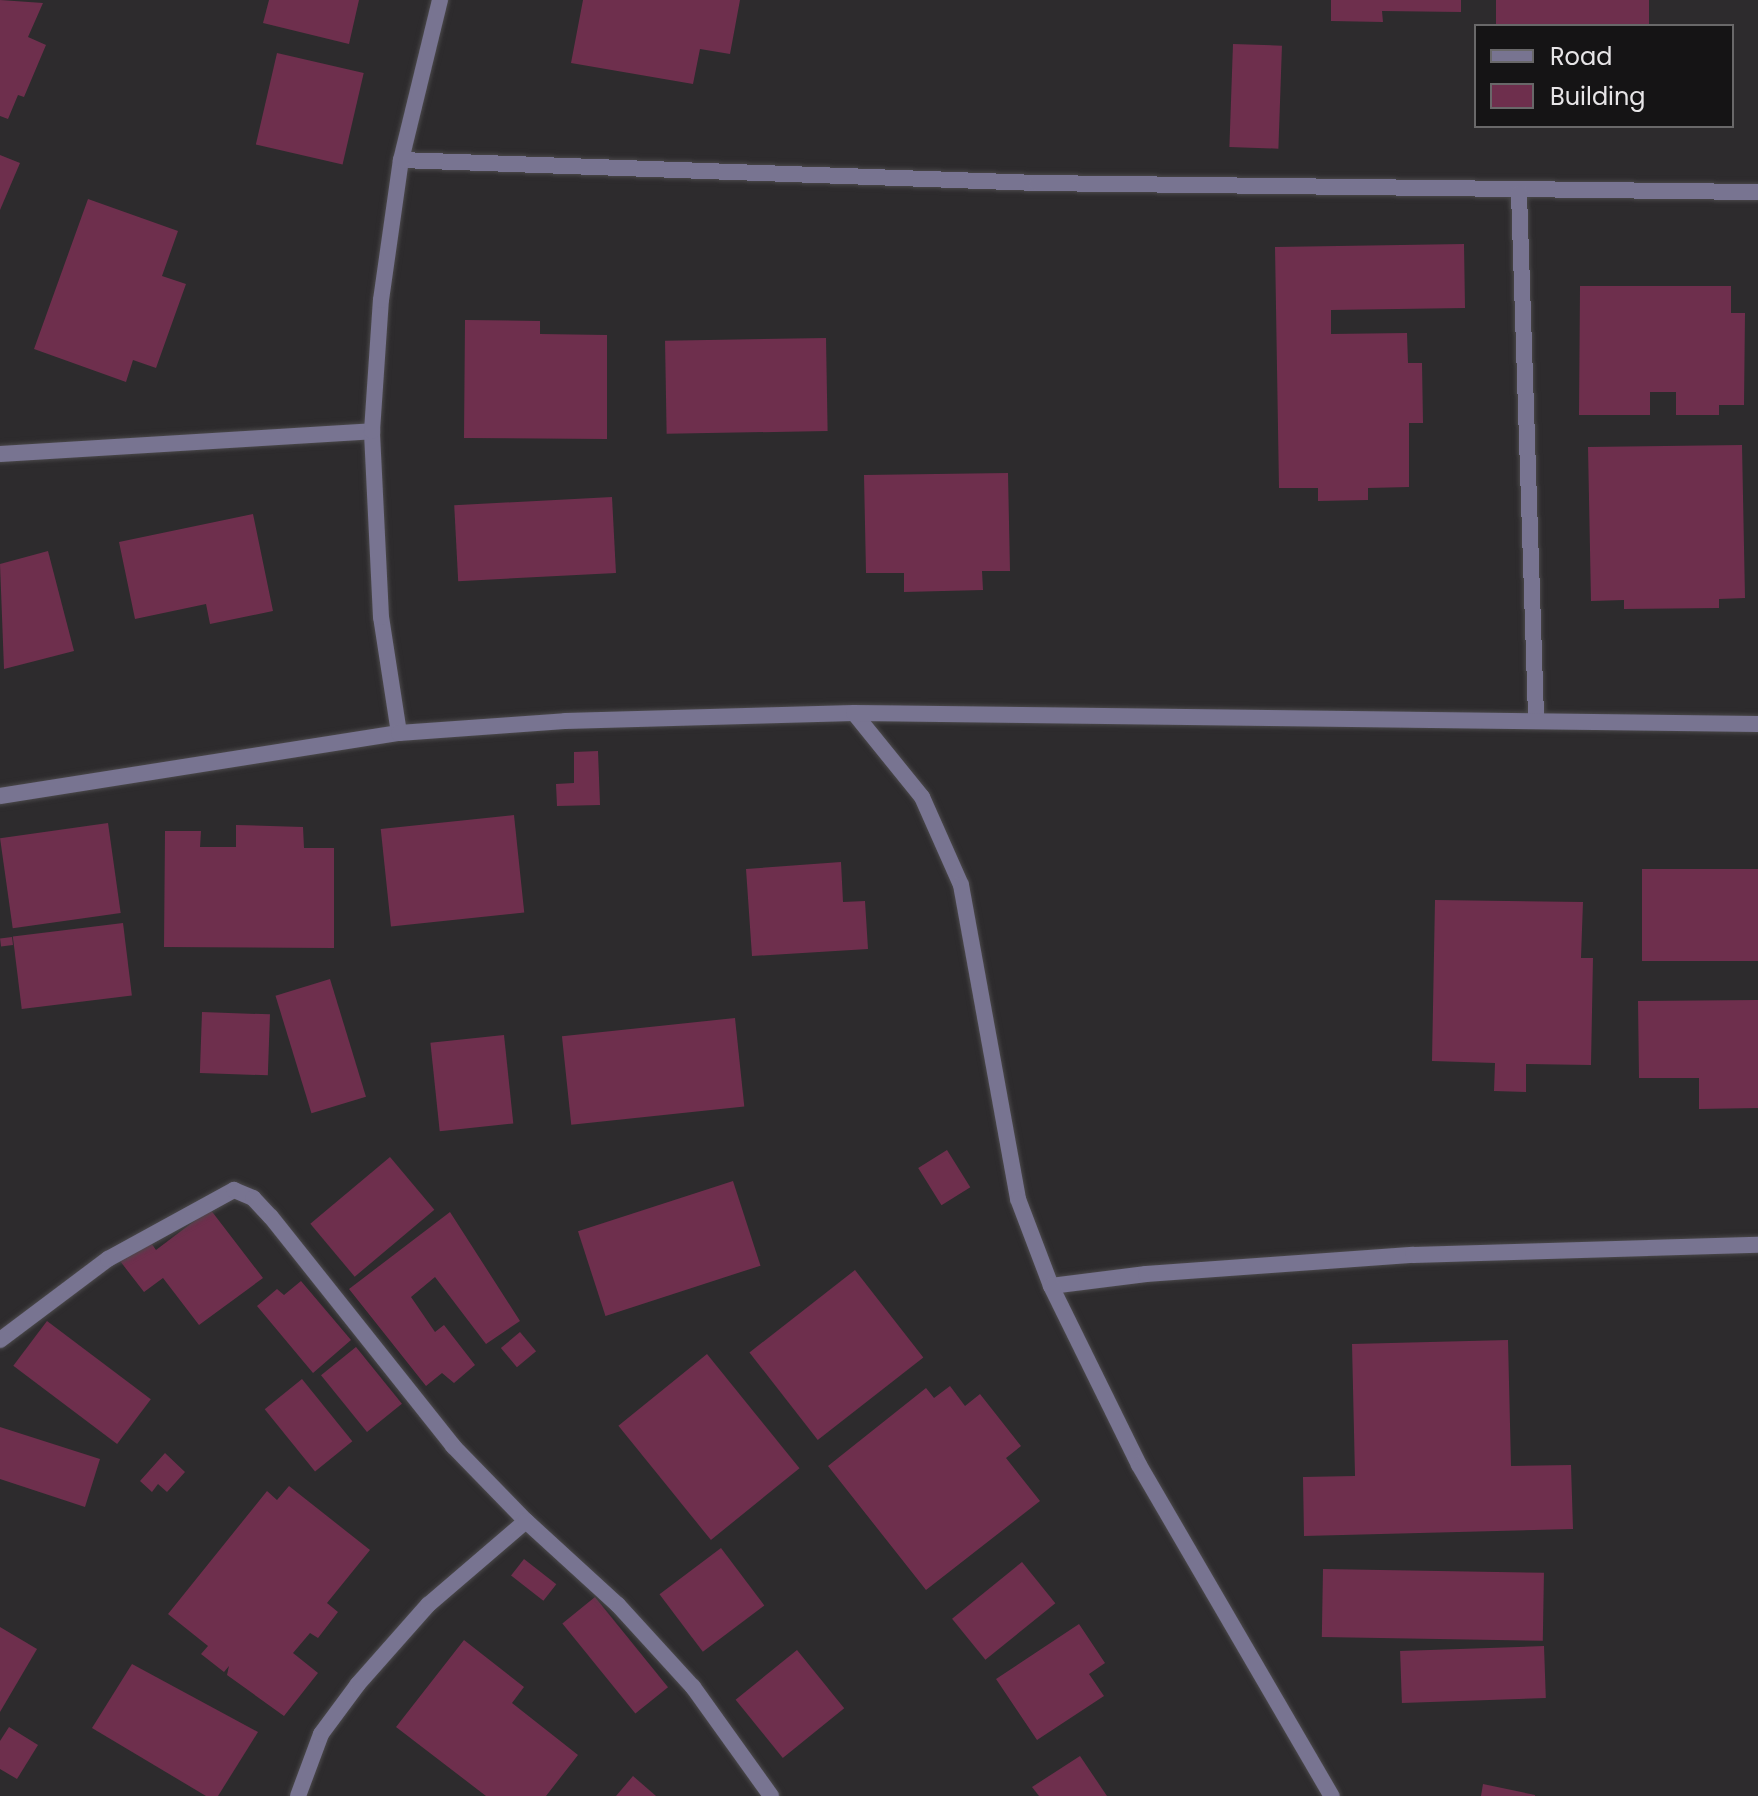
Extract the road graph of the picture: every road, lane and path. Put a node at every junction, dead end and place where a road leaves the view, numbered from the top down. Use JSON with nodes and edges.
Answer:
{"nodes":[{"id":1,"x":440,"y":0,"type":"edge"},
{"id":2,"x":401,"y":160,"type":"junction"},
{"id":3,"x":1758,"y":192,"type":"edge"},
{"id":4,"x":1519,"y":193,"type":"junction"},
{"id":5,"x":372,"y":431,"type":"junction"},
{"id":6,"x":0,"y":454,"type":"edge"},
{"id":7,"x":854,"y":713,"type":"junction"},
{"id":8,"x":1536,"y":717,"type":"junction"},
{"id":9,"x":1758,"y":724,"type":"edge"},
{"id":10,"x":399,"y":733,"type":"junction"},
{"id":11,"x":0,"y":796,"type":"edge"},
{"id":12,"x":1758,"y":1245,"type":"edge"},
{"id":13,"x":1051,"y":1286,"type":"junction"},
{"id":14,"x":0,"y":1340,"type":"edge"},
{"id":15,"x":526,"y":1521,"type":"junction"},
{"id":16,"x":298,"y":1796,"type":"edge"},
{"id":17,"x":771,"y":1796,"type":"edge"},
{"id":18,"x":1332,"y":1796,"type":"edge"}],
"edges":[{"from":1,"to":2,"type":"street"},
{"from":2,"to":4,"type":"street"},
{"from":2,"to":5,"type":"street"},
{"from":3,"to":4,"type":"street"},
{"from":4,"to":8,"type":"street"},
{"from":5,"to":6,"type":"street"},
{"from":5,"to":10,"type":"street"},
{"from":7,"to":8,"type":"street"},
{"from":7,"to":10,"type":"street"},
{"from":7,"to":13,"type":"street"},
{"from":8,"to":9,"type":"street"},
{"from":10,"to":11,"type":"street"},
{"from":12,"to":13,"type":"street"},
{"from":13,"to":18,"type":"street"},
{"from":14,"to":15,"type":"street"},
{"from":15,"to":16,"type":"street"},
{"from":15,"to":17,"type":"street"}]}
